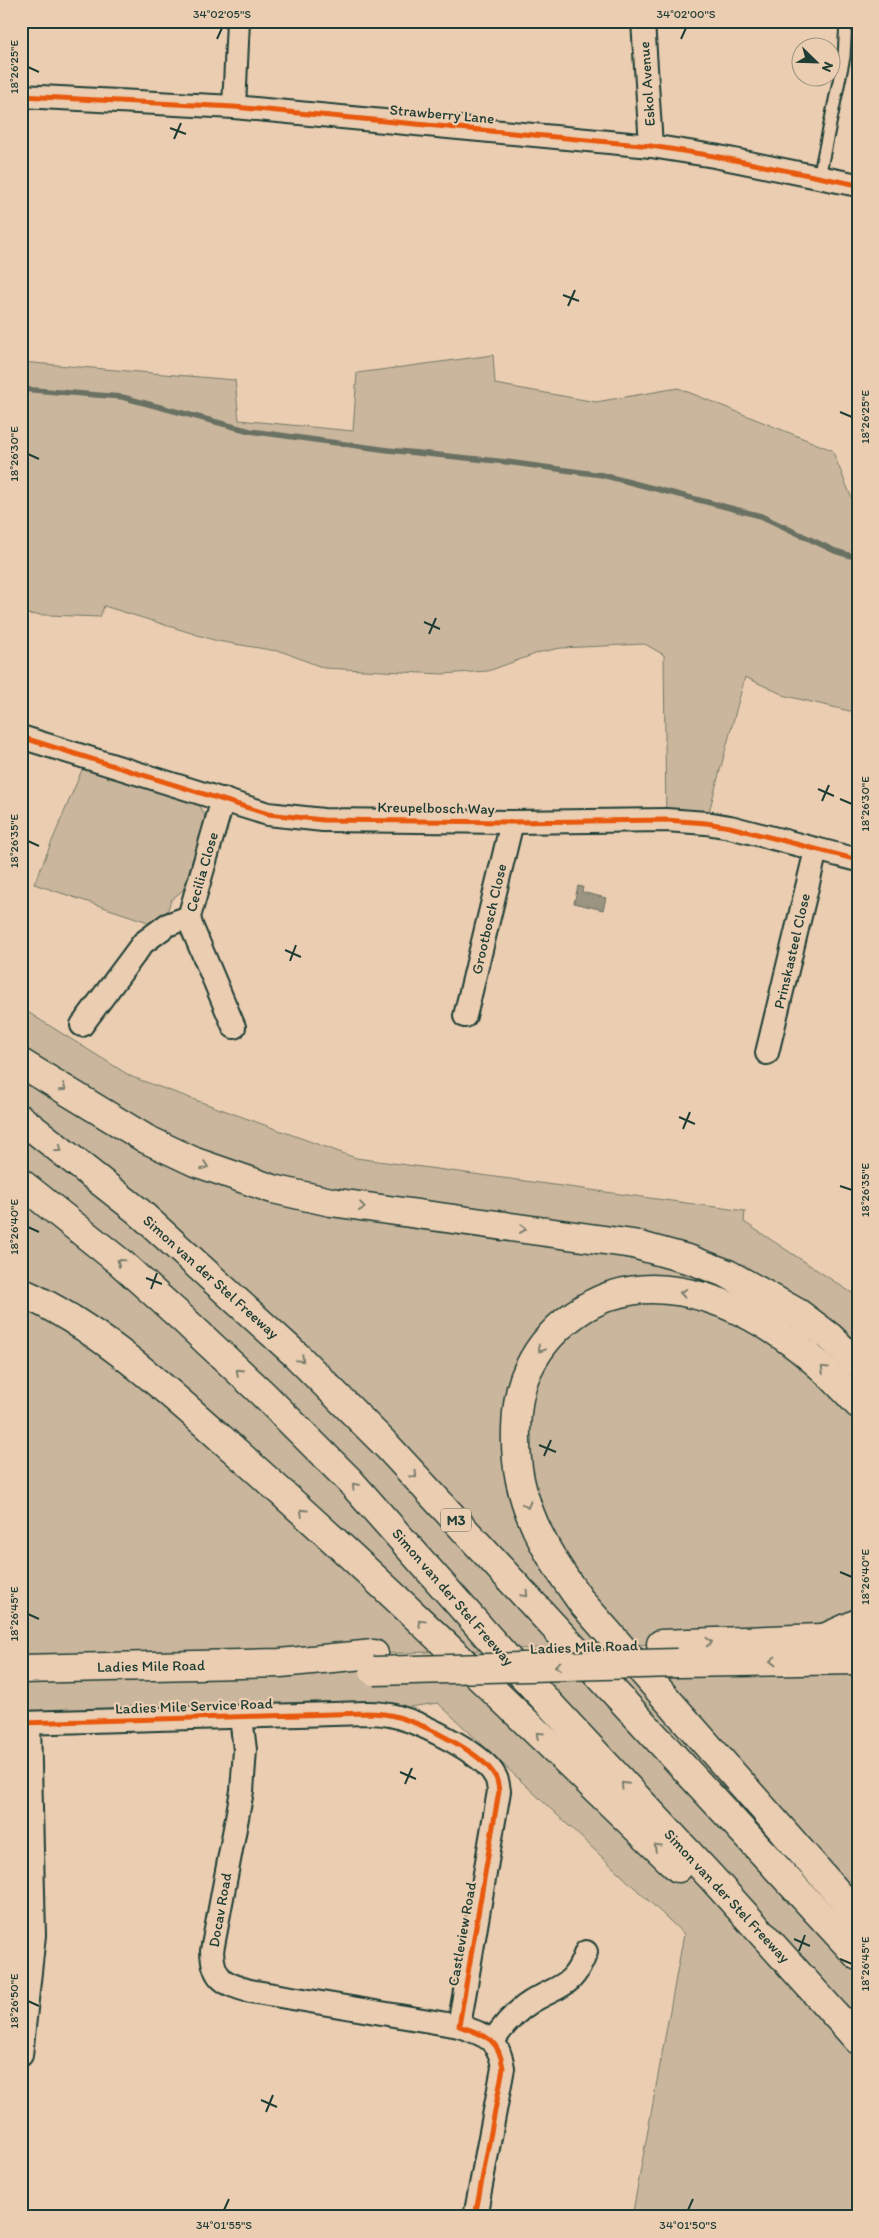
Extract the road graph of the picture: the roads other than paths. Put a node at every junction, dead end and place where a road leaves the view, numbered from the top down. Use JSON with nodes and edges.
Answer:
{"nodes":[{"id":1,"x":238,"y":21,"type":"edge"},
{"id":2,"x":643,"y":21,"type":"edge"},
{"id":3,"x":846,"y":21,"type":"edge"},
{"id":4,"x":21,"y":96,"type":"edge"},
{"id":5,"x":234,"y":107,"type":"junction"},
{"id":6,"x":651,"y":146,"type":"junction"},
{"id":7,"x":819,"y":177,"type":"junction"},
{"id":8,"x":858,"y":185,"type":"edge"},
{"id":9,"x":21,"y":737,"type":"edge"},
{"id":10,"x":223,"y":799,"type":"junction"},
{"id":11,"x":512,"y":822,"type":"junction"},
{"id":12,"x":816,"y":850,"type":"junction"},
{"id":13,"x":858,"y":860,"type":"edge"},
{"id":14,"x":189,"y":917,"type":"junction"},
{"id":15,"x":466,"y":1016,"type":"dead end"},
{"id":16,"x":82,"y":1025,"type":"dead end"},
{"id":17,"x":234,"y":1027,"type":"dead end"},
{"id":18,"x":767,"y":1053,"type":"dead end"},
{"id":19,"x":21,"y":1063,"type":"edge"},
{"id":20,"x":21,"y":1119,"type":"edge"},
{"id":21,"x":21,"y":1183,"type":"edge"},
{"id":22,"x":21,"y":1292,"type":"edge"},
{"id":23,"x":858,"y":1364,"type":"edge"},
{"id":24,"x":858,"y":1404,"type":"edge"},
{"id":25,"x":858,"y":1623,"type":"edge"},
{"id":26,"x":858,"y":1637,"type":"edge"},
{"id":27,"x":824,"y":1638,"type":"junction"},
{"id":28,"x":669,"y":1654,"type":"junction"},
{"id":29,"x":858,"y":1660,"type":"edge"},
{"id":30,"x":21,"y":1669,"type":"edge"},
{"id":31,"x":367,"y":1712,"type":"joint"},
{"id":32,"x":242,"y":1716,"type":"junction"},
{"id":33,"x":25,"y":1723,"type":"edge"},
{"id":34,"x":858,"y":1916,"type":"edge"},
{"id":35,"x":586,"y":1952,"type":"dead end"},
{"id":36,"x":858,"y":1956,"type":"edge"},
{"id":37,"x":23,"y":2016,"type":"edge"},
{"id":38,"x":459,"y":2026,"type":"junction"},
{"id":39,"x":851,"y":2033,"type":"edge"},
{"id":40,"x":493,"y":2041,"type":"junction"},
{"id":41,"x":21,"y":2055,"type":"edge"},
{"id":42,"x":475,"y":2217,"type":"edge"}],
"edges":[{"from":1,"to":5,"type":"street"},
{"from":2,"to":6,"type":"street","name":"Eskol Avenue"},
{"from":3,"to":7,"type":"lane"},
{"from":4,"to":5,"type":"street","name":"Strawberry Lane"},
{"from":5,"to":6,"type":"street","name":"Strawberry Lane"},
{"from":6,"to":7,"type":"street","name":"Strawberry Lane"},
{"from":7,"to":8,"type":"street","name":"Strawberry Lane"},
{"from":9,"to":10,"type":"street","name":"Kreupelbosch Way"},
{"from":10,"to":11,"type":"street","name":"Kreupelbosch Way"},
{"from":10,"to":14,"type":"street","name":"Cecilia Close"},
{"from":11,"to":12,"type":"street","name":"Kreupelbosch Way"},
{"from":11,"to":15,"type":"street","name":"Grootbosch Close"},
{"from":12,"to":13,"type":"street","name":"Kreupelbosch Way"},
{"from":12,"to":18,"type":"street","name":"Prinskasteel Close"},
{"from":14,"to":16,"type":"street"},
{"from":14,"to":17,"type":"street","name":"Cecilia Close"},
{"from":19,"to":23,"type":"main road","one_way":true},
{"from":20,"to":36,"type":"main road","name":"Simon van der Stel Freeway","number":"M3","one_way":true},
{"from":39,"to":21,"type":"main road","name":"Simon van der Stel Freeway","one_way":true},
{"from":39,"to":22,"type":"main road","one_way":true},
{"from":24,"to":34,"type":"main road","one_way":true},
{"from":25,"to":27,"type":"main road"},
{"from":26,"to":27,"type":"main road","name":"Ladies Mile Road"},
{"from":28,"to":27,"type":"main road","name":"Ladies Mile Road","one_way":true},
{"from":29,"to":28,"type":"main road","name":"Ladies Mile Road","one_way":true},
{"from":28,"to":30,"type":"main road","name":"Ladies Mile Road"},
{"from":31,"to":32,"type":"street","name":"Ladies Mile Service Road"},
{"from":31,"to":38,"type":"street","name":"Castleview Road"},
{"from":32,"to":33,"type":"street","name":"Ladies Mile Service Road"},
{"from":32,"to":38,"type":"street","name":"Docav Road"},
{"from":33,"to":37,"type":"street"},
{"from":35,"to":40,"type":"street"},
{"from":37,"to":41,"type":"street"},
{"from":38,"to":40,"type":"street"},
{"from":40,"to":42,"type":"street"}]}
